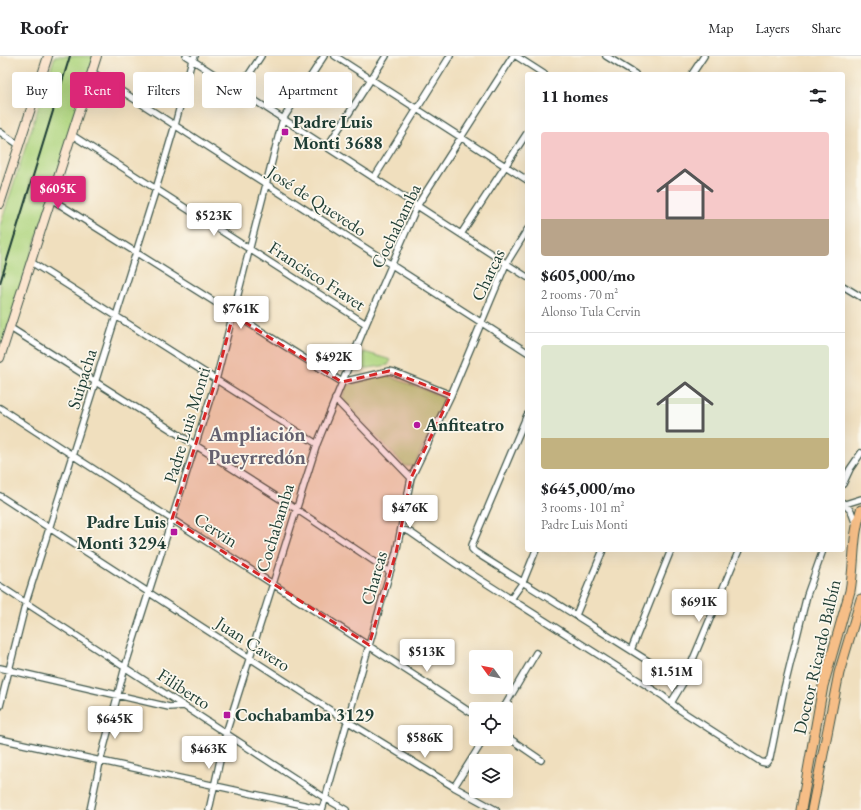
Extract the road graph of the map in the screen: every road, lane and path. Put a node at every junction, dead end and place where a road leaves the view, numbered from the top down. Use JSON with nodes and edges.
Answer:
{"nodes":[{"id":1,"x":48,"y":56,"type":"edge"},
{"id":2,"x":97,"y":56,"type":"edge"},
{"id":3,"x":186,"y":56,"type":"edge"},
{"id":4,"x":261,"y":56,"type":"edge"},
{"id":5,"x":324,"y":56,"type":"edge"},
{"id":6,"x":335,"y":56,"type":"edge"},
{"id":7,"x":386,"y":56,"type":"edge"},
{"id":8,"x":450,"y":56,"type":"edge"},
{"id":9,"x":515,"y":56,"type":"edge"},
{"id":10,"x":606,"y":56,"type":"edge"},
{"id":11,"x":701,"y":57,"type":"edge"},
{"id":12,"x":193,"y":58,"type":"edge"},
{"id":13,"x":92,"y":72,"type":"edge"},
{"id":14,"x":212,"y":72,"type":"edge"},
{"id":15,"x":250,"y":72,"type":"edge"},
{"id":16,"x":541,"y":72,"type":"edge"},
{"id":17,"x":632,"y":72,"type":"edge"},
{"id":18,"x":693,"y":72,"type":"edge"},
{"id":19,"x":371,"y":80,"type":"junction"},
{"id":20,"x":125,"y":93,"type":"edge"},
{"id":21,"x":256,"y":102,"type":"edge"},
{"id":22,"x":81,"y":108,"type":"edge"},
{"id":23,"x":417,"y":109,"type":"junction"},
{"id":24,"x":284,"y":119,"type":"junction"},
{"id":25,"x":175,"y":125,"type":"junction"},
{"id":26,"x":0,"y":132,"type":"edge"},
{"id":27,"x":72,"y":135,"type":"junction"},
{"id":28,"x":525,"y":136,"type":"edge"},
{"id":29,"x":460,"y":138,"type":"junction"},
{"id":30,"x":19,"y":145,"type":"junction"},
{"id":31,"x":327,"y":147,"type":"junction"},
{"id":32,"x":506,"y":167,"type":"junction"},
{"id":33,"x":374,"y":178,"type":"junction"},
{"id":34,"x":525,"y":179,"type":"edge"},
{"id":35,"x":267,"y":184,"type":"junction"},
{"id":36,"x":156,"y":189,"type":"junction"},
{"id":37,"x":51,"y":199,"type":"junction"},
{"id":38,"x":0,"y":204,"type":"edge"},
{"id":39,"x":417,"y":206,"type":"junction"},
{"id":40,"x":525,"y":233,"type":"edge"},
{"id":41,"x":461,"y":234,"type":"junction"},
{"id":42,"x":250,"y":249,"type":"junction"},
{"id":43,"x":136,"y":252,"type":"junction"},
{"id":44,"x":31,"y":262,"type":"junction"},
{"id":45,"x":506,"y":264,"type":"junction"},
{"id":46,"x":391,"y":266,"type":"junction"},
{"id":47,"x":525,"y":277,"type":"edge"},
{"id":48,"x":845,"y":287,"type":"edge"},
{"id":49,"x":861,"y":297,"type":"edge"},
{"id":50,"x":233,"y":314,"type":"junction"},
{"id":51,"x":116,"y":316,"type":"junction"},
{"id":52,"x":482,"y":323,"type":"junction"},
{"id":53,"x":366,"y":324,"type":"junction"},
{"id":54,"x":9,"y":327,"type":"junction"},
{"id":55,"x":525,"y":351,"type":"edge"},
{"id":56,"x":0,"y":358,"type":"edge"},
{"id":57,"x":216,"y":380,"type":"junction"},
{"id":58,"x":96,"y":382,"type":"junction"},
{"id":59,"x":342,"y":382,"type":"junction"},
{"id":60,"x":451,"y":395,"type":"junction"},
{"id":61,"x":335,"y":399,"type":"junction"},
{"id":62,"x":0,"y":408,"type":"edge"},
{"id":63,"x":525,"y":420,"type":"edge"},
{"id":64,"x":317,"y":444,"type":"junction"},
{"id":65,"x":196,"y":446,"type":"junction"},
{"id":66,"x":861,"y":453,"type":"edge"},
{"id":67,"x":73,"y":456,"type":"junction"},
{"id":68,"x":411,"y":478,"type":"junction"},
{"id":69,"x":845,"y":480,"type":"edge"},
{"id":70,"x":0,"y":496,"type":"edge"},
{"id":71,"x":861,"y":499,"type":"edge"},
{"id":72,"x":845,"y":503,"type":"edge"},
{"id":73,"x":845,"y":504,"type":"edge"},
{"id":74,"x":296,"y":509,"type":"junction"},
{"id":75,"x":861,"y":510,"type":"edge"},
{"id":76,"x":172,"y":519,"type":"junction"},
{"id":77,"x":48,"y":529,"type":"junction"},
{"id":78,"x":402,"y":529,"type":"junction"},
{"id":79,"x":856,"y":529,"type":"junction"},
{"id":80,"x":861,"y":547,"type":"edge"},
{"id":81,"x":535,"y":552,"type":"edge"},
{"id":82,"x":602,"y":552,"type":"edge"},
{"id":83,"x":670,"y":552,"type":"edge"},
{"id":84,"x":738,"y":552,"type":"edge"},
{"id":85,"x":821,"y":552,"type":"edge"},
{"id":86,"x":390,"y":572,"type":"junction"},
{"id":87,"x":523,"y":582,"type":"junction"},
{"id":88,"x":272,"y":584,"type":"junction"},
{"id":89,"x":2,"y":589,"type":"edge"},
{"id":90,"x":148,"y":593,"type":"junction"},
{"id":91,"x":511,"y":599,"type":"junction"},
{"id":92,"x":861,"y":599,"type":"edge"},
{"id":93,"x":26,"y":602,"type":"junction"},
{"id":94,"x":576,"y":615,"type":"junction"},
{"id":95,"x":369,"y":645,"type":"junction"},
{"id":96,"x":630,"y":650,"type":"junction"},
{"id":97,"x":536,"y":653,"type":"dead end"},
{"id":98,"x":249,"y":659,"type":"junction"},
{"id":99,"x":125,"y":667,"type":"junction"},
{"id":100,"x":0,"y":668,"type":"edge"},
{"id":101,"x":8,"y":670,"type":"junction"},
{"id":102,"x":683,"y":683,"type":"junction"},
{"id":103,"x":117,"y":695,"type":"junction"},
{"id":104,"x":507,"y":702,"type":"edge"},
{"id":105,"x":671,"y":703,"type":"junction"},
{"id":106,"x":0,"y":706,"type":"edge"},
{"id":107,"x":184,"y":706,"type":"junction"},
{"id":108,"x":469,"y":711,"type":"edge"},
{"id":109,"x":347,"y":721,"type":"junction"},
{"id":110,"x":226,"y":733,"type":"junction"},
{"id":111,"x":0,"y":739,"type":"edge"},
{"id":112,"x":513,"y":741,"type":"edge"},
{"id":113,"x":480,"y":746,"type":"edge"},
{"id":114,"x":541,"y":760,"type":"dead end"},
{"id":115,"x":100,"y":762,"type":"junction"},
{"id":116,"x":214,"y":786,"type":"junction"},
{"id":117,"x":454,"y":787,"type":"junction"},
{"id":118,"x":325,"y":798,"type":"junction"},
{"id":119,"x":90,"y":810,"type":"edge"},
{"id":120,"x":209,"y":810,"type":"edge"},
{"id":121,"x":322,"y":810,"type":"edge"},
{"id":122,"x":346,"y":810,"type":"edge"},
{"id":123,"x":496,"y":810,"type":"edge"},
{"id":124,"x":801,"y":810,"type":"edge"},
{"id":125,"x":812,"y":810,"type":"edge"}],
"edges":[{"from":1,"to":30,"type":"main road"},
{"from":2,"to":13,"type":"main road"},
{"from":3,"to":12,"type":"street"},
{"from":4,"to":15,"type":"street"},
{"from":5,"to":24,"type":"street","name":"Padre Luis Monti"},
{"from":6,"to":19,"type":"street"},
{"from":7,"to":19,"type":"street"},
{"from":8,"to":23,"type":"street"},
{"from":9,"to":16,"type":"street"},
{"from":9,"to":29,"type":"street","name":"Cochabamba"},
{"from":10,"to":17,"type":"street"},
{"from":11,"to":18,"type":"street"},
{"from":12,"to":14,"type":"street"},
{"from":12,"to":25,"type":"street","name":"Suipacha"},
{"from":19,"to":23,"type":"street"},
{"from":19,"to":31,"type":"street"},
{"from":20,"to":25,"type":"street","name":"José de Quevedo"},
{"from":21,"to":24,"type":"street"},
{"from":22,"to":27,"type":"main road"},
{"from":23,"to":29,"type":"street"},
{"from":23,"to":33,"type":"street"},
{"from":24,"to":31,"type":"street"},
{"from":24,"to":35,"type":"street","name":"Padre Luis Monti"},
{"from":25,"to":35,"type":"street","name":"José de Quevedo"},
{"from":25,"to":36,"type":"street","name":"Suipacha"},
{"from":26,"to":30,"type":"street"},
{"from":27,"to":36,"type":"street","name":"Francisco Fravet"},
{"from":27,"to":37,"type":"main road"},
{"from":28,"to":32,"type":"street"},
{"from":29,"to":32,"type":"street"},
{"from":29,"to":39,"type":"street","name":"Cochabamba"},
{"from":30,"to":38,"type":"main road"},
{"from":31,"to":33,"type":"street"},
{"from":32,"to":34,"type":"street"},
{"from":32,"to":41,"type":"street"},
{"from":33,"to":39,"type":"street"},
{"from":35,"to":42,"type":"street","name":"Padre Luis Monti"},
{"from":35,"to":46,"type":"street","name":"José de Quevedo"},
{"from":36,"to":42,"type":"street","name":"Francisco Fravet"},
{"from":36,"to":43,"type":"street","name":"Suipacha"},
{"from":37,"to":43,"type":"street"},
{"from":37,"to":44,"type":"main road"},
{"from":39,"to":41,"type":"street"},
{"from":39,"to":46,"type":"street","name":"Cochabamba"},
{"from":40,"to":45,"type":"street","name":"Charcas"},
{"from":41,"to":45,"type":"street"},
{"from":42,"to":50,"type":"street","name":"Padre Luis Monti"},
{"from":42,"to":53,"type":"street","name":"Francisco Fravet"},
{"from":43,"to":50,"type":"street"},
{"from":43,"to":51,"type":"street","name":"Suipacha"},
{"from":44,"to":51,"type":"street"},
{"from":44,"to":54,"type":"main road"},
{"from":45,"to":47,"type":"street"},
{"from":45,"to":52,"type":"street","name":"Charcas"},
{"from":46,"to":52,"type":"street","name":"José de Quevedo"},
{"from":46,"to":53,"type":"street","name":"Cochabamba"},
{"from":48,"to":49,"type":"street"},
{"from":50,"to":57,"type":"street","name":"Padre Luis Monti"},
{"from":50,"to":59,"type":"street"},
{"from":51,"to":57,"type":"street"},
{"from":51,"to":58,"type":"street","name":"Suipacha"},
{"from":52,"to":55,"type":"street","name":"José de Quevedo"},
{"from":52,"to":60,"type":"street","name":"Charcas"},
{"from":53,"to":59,"type":"street","name":"Cochabamba"},
{"from":54,"to":56,"type":"main road"},
{"from":54,"to":58,"type":"street"},
{"from":57,"to":64,"type":"street"},
{"from":57,"to":65,"type":"street","name":"Padre Luis Monti"},
{"from":58,"to":65,"type":"street"},
{"from":58,"to":67,"type":"street","name":"Suipacha"},
{"from":59,"to":60,"type":"street"},
{"from":59,"to":61,"type":"street","name":"Cochabamba"},
{"from":60,"to":68,"type":"street","name":"Charcas"},
{"from":61,"to":64,"type":"street","name":"Cochabamba"},
{"from":61,"to":68,"type":"street"},
{"from":62,"to":67,"type":"street","name":"Cervin"},
{"from":63,"to":87,"type":"street"},
{"from":64,"to":74,"type":"street","name":"Cochabamba"},
{"from":65,"to":74,"type":"street"},
{"from":65,"to":76,"type":"street","name":"Padre Luis Monti"},
{"from":66,"to":69,"type":"street"},
{"from":67,"to":76,"type":"street","name":"Cervin"},
{"from":67,"to":77,"type":"street","name":"Suipacha"},
{"from":68,"to":78,"type":"street","name":"Charcas"},
{"from":70,"to":77,"type":"street","name":"Juan Cavero"},
{"from":71,"to":72,"type":"street"},
{"from":73,"to":79,"type":"street"},
{"from":74,"to":86,"type":"street"},
{"from":74,"to":88,"type":"street","name":"Cochabamba"},
{"from":75,"to":79,"type":"main road","name":"Doctor Ricardo Balbín"},
{"from":76,"to":88,"type":"street","name":"Cervin"},
{"from":76,"to":90,"type":"street","name":"Padre Luis Monti"},
{"from":77,"to":90,"type":"street","name":"Juan Cavero"},
{"from":77,"to":93,"type":"street","name":"Suipacha"},
{"from":78,"to":86,"type":"street","name":"Charcas"},
{"from":78,"to":91,"type":"street"},
{"from":79,"to":80,"type":"main road"},
{"from":79,"to":124,"type":"main road","name":"Doctor Ricardo Balbín"},
{"from":81,"to":87,"type":"street"},
{"from":82,"to":94,"type":"street"},
{"from":83,"to":96,"type":"street"},
{"from":84,"to":102,"type":"street"},
{"from":85,"to":105,"type":"street"},
{"from":86,"to":95,"type":"street","name":"Charcas"},
{"from":87,"to":91,"type":"street"},
{"from":87,"to":94,"type":"street"},
{"from":88,"to":95,"type":"street","name":"Cervin"},
{"from":88,"to":98,"type":"street","name":"Cochabamba"},
{"from":89,"to":93,"type":"street","name":"Filiberto"},
{"from":90,"to":98,"type":"street","name":"Juan Cavero"},
{"from":90,"to":99,"type":"street","name":"Padre Luis Monti"},
{"from":91,"to":105,"type":"street"},
{"from":92,"to":125,"type":"main road","name":"Doctor Ricardo Balbín"},
{"from":93,"to":99,"type":"street","name":"Filiberto"},
{"from":93,"to":101,"type":"street","name":"Suipacha"},
{"from":94,"to":96,"type":"street"},
{"from":95,"to":108,"type":"street","name":"Cervin"},
{"from":95,"to":109,"type":"street","name":"Charcas"},
{"from":96,"to":102,"type":"street"},
{"from":97,"to":104,"type":"street"},
{"from":98,"to":109,"type":"street","name":"Juan Cavero"},
{"from":98,"to":110,"type":"street","name":"Cochabamba"},
{"from":99,"to":103,"type":"street","name":"Padre Luis Monti"},
{"from":99,"to":107,"type":"street","name":"Filiberto"},
{"from":100,"to":101,"type":"street"},
{"from":101,"to":103,"type":"street"},
{"from":101,"to":106,"type":"street","name":"Suipacha"},
{"from":102,"to":105,"type":"street"},
{"from":103,"to":107,"type":"street"},
{"from":103,"to":115,"type":"street","name":"Padre Luis Monti"},
{"from":107,"to":110,"type":"street","name":"Filiberto"},
{"from":109,"to":117,"type":"street","name":"Juan Cavero"},
{"from":109,"to":118,"type":"street","name":"Charcas"},
{"from":110,"to":116,"type":"street","name":"Cochabamba"},
{"from":110,"to":118,"type":"street","name":"Filiberto"},
{"from":111,"to":115,"type":"street"},
{"from":112,"to":114,"type":"street"},
{"from":113,"to":117,"type":"street"},
{"from":115,"to":116,"type":"street"},
{"from":115,"to":119,"type":"street","name":"Padre Luis Monti"},
{"from":116,"to":120,"type":"street","name":"Cochabamba"},
{"from":116,"to":121,"type":"street"},
{"from":117,"to":123,"type":"street","name":"Juan Cavero"},
{"from":118,"to":121,"type":"street","name":"Charcas"},
{"from":118,"to":122,"type":"street","name":"Filiberto"}]}
